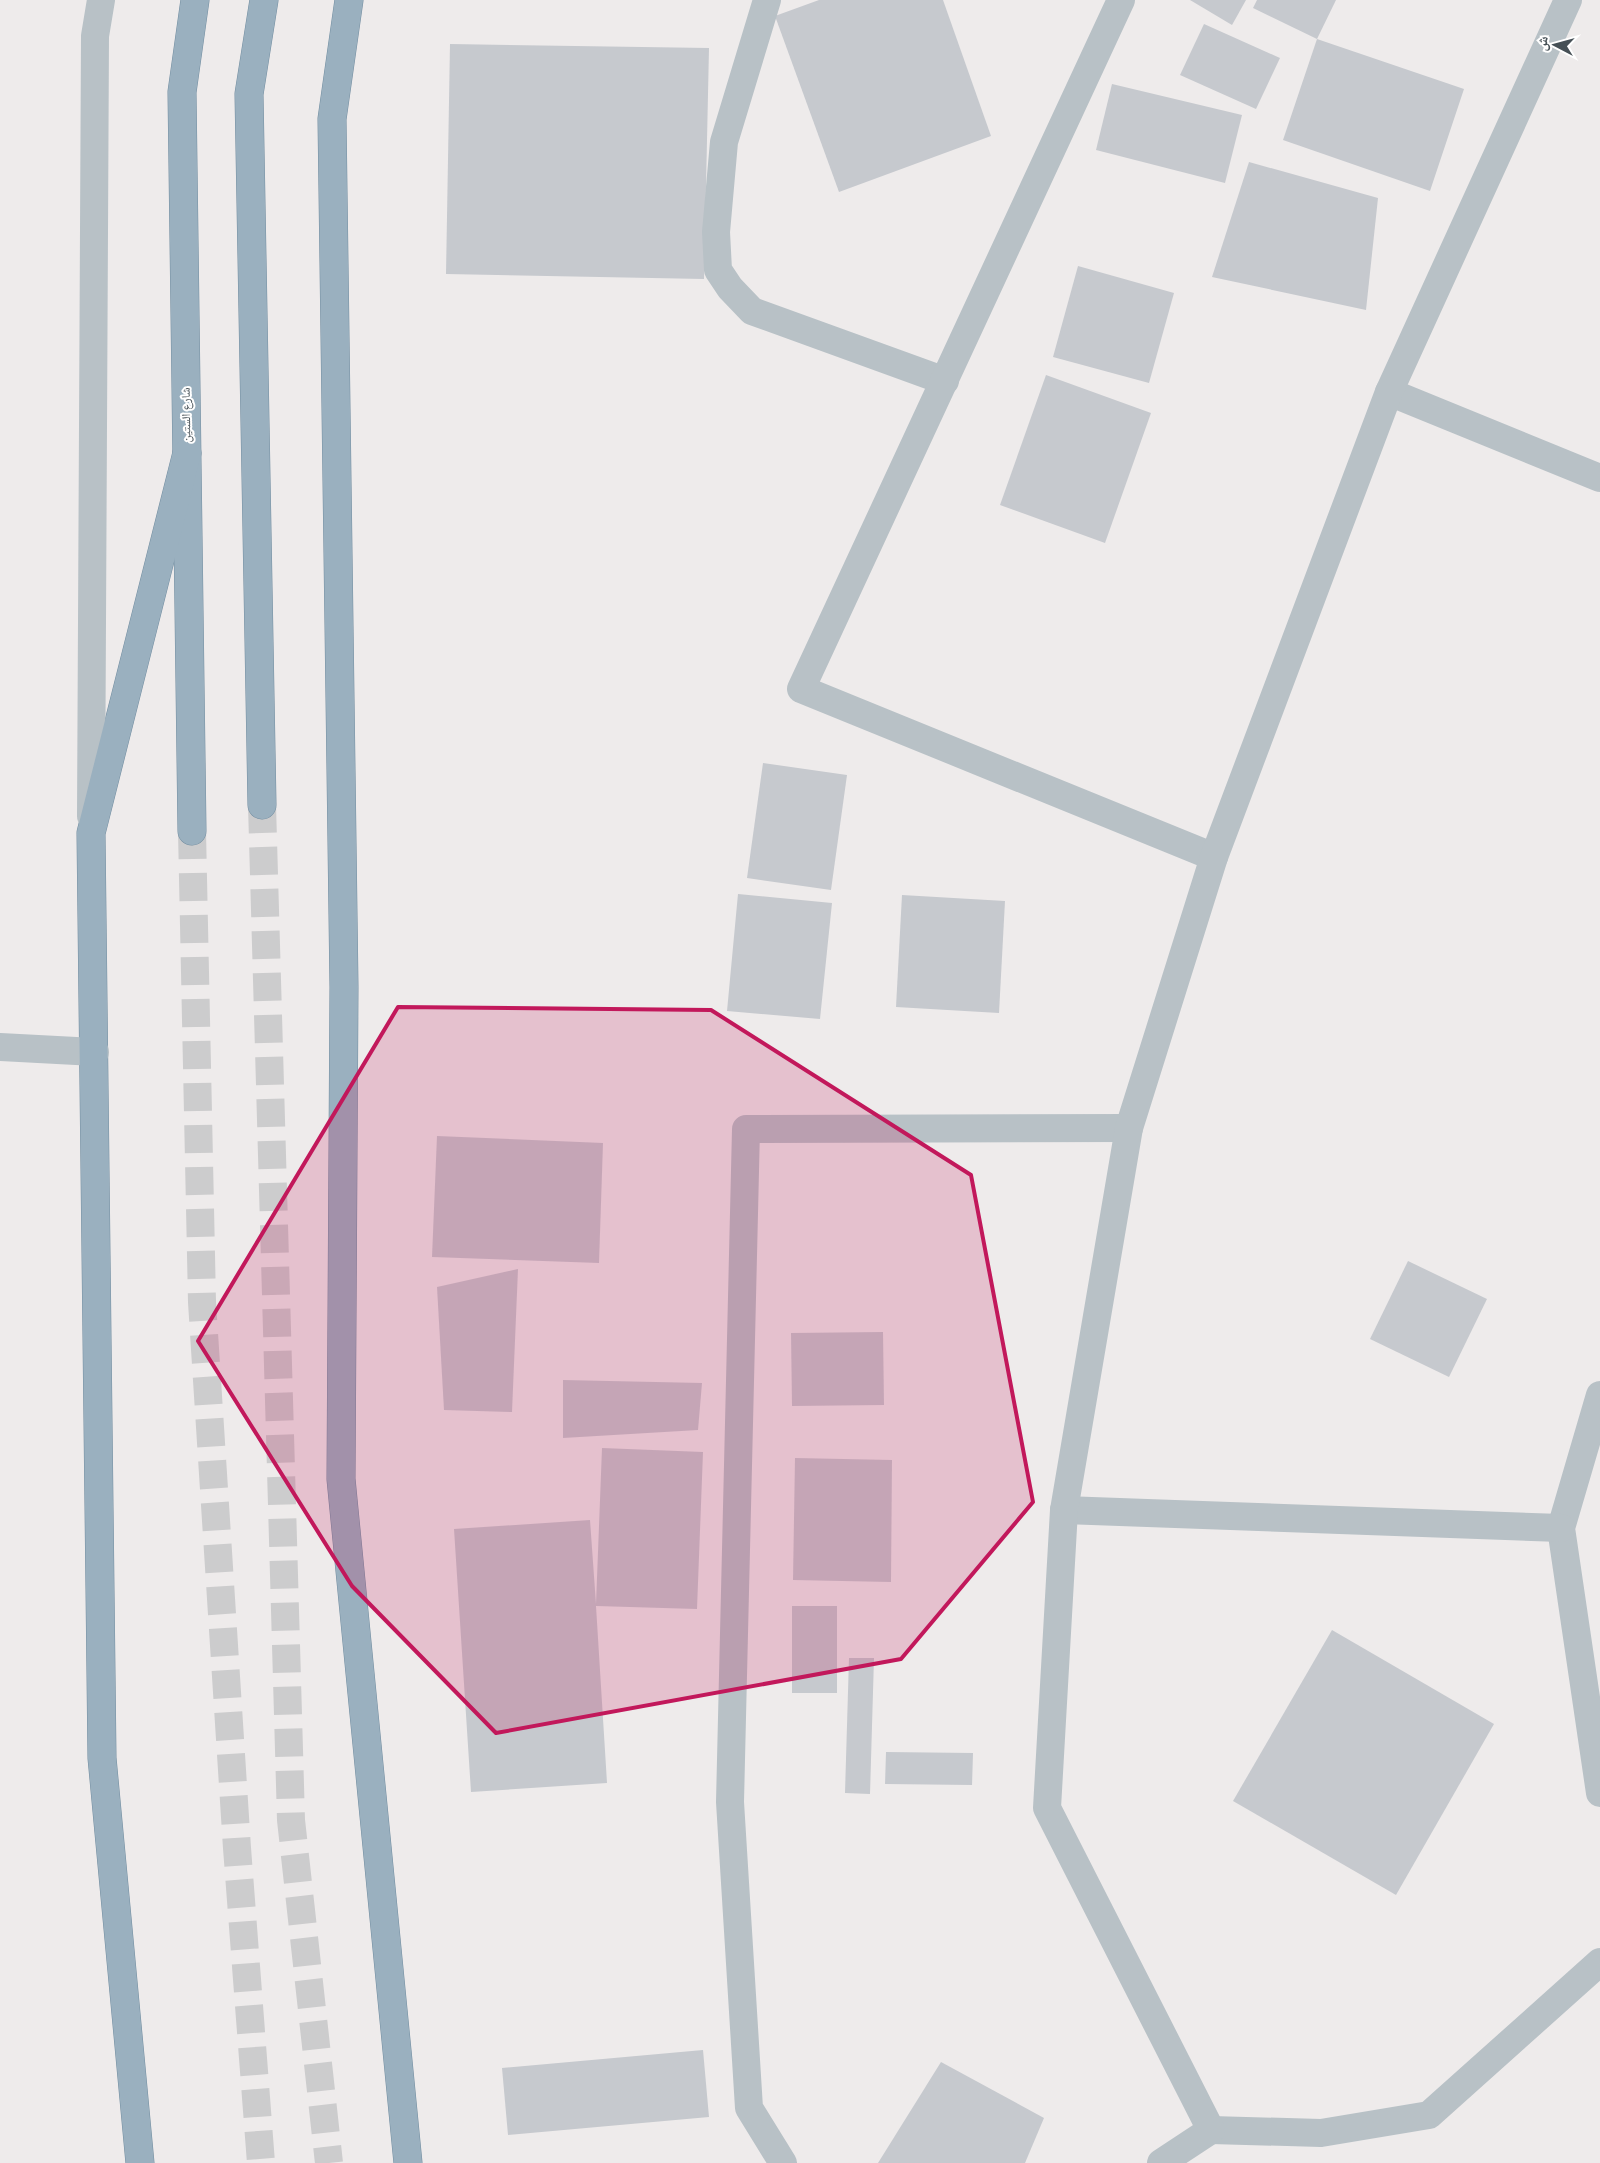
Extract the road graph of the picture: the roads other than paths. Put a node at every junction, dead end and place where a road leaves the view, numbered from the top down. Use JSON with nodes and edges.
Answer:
{"nodes":[{"id":1,"x":100,"y":0,"type":"edge"},
{"id":2,"x":195,"y":0,"type":"edge"},
{"id":3,"x":264,"y":0,"type":"edge"},
{"id":4,"x":349,"y":0,"type":"edge"},
{"id":5,"x":767,"y":0,"type":"edge"},
{"id":6,"x":1121,"y":0,"type":"edge"},
{"id":7,"x":1568,"y":0,"type":"edge"},
{"id":8,"x":945,"y":381,"type":"junction"},
{"id":9,"x":1389,"y":392,"type":"junction"},
{"id":10,"x":187,"y":453,"type":"junction"},
{"id":11,"x":1600,"y":478,"type":"edge"},
{"id":12,"x":262,"y":805,"type":"tunnel mouth"},
{"id":13,"x":192,"y":831,"type":"tunnel mouth"},
{"id":14,"x":90,"y":833,"type":"junction"},
{"id":15,"x":1214,"y":858,"type":"junction"},
{"id":16,"x":0,"y":1047,"type":"edge"},
{"id":17,"x":94,"y":1052,"type":"junction"},
{"id":18,"x":1129,"y":1128,"type":"junction"},
{"id":19,"x":1600,"y":1395,"type":"edge"},
{"id":20,"x":1064,"y":1510,"type":"junction"},
{"id":21,"x":1560,"y":1528,"type":"junction"},
{"id":22,"x":1600,"y":1793,"type":"edge"},
{"id":23,"x":1600,"y":1962,"type":"edge"},
{"id":24,"x":1211,"y":2130,"type":"junction"},
{"id":25,"x":140,"y":2163,"type":"edge"},
{"id":26,"x":408,"y":2163,"type":"edge"},
{"id":27,"x":782,"y":2163,"type":"edge"},
{"id":28,"x":1161,"y":2163,"type":"edge"}],
"edges":[{"from":1,"to":14,"type":"street"},
{"from":2,"to":10,"type":"highway","name":"شارع الستين"},
{"from":3,"to":12,"type":"highway"},
{"from":4,"to":26,"type":"highway"},
{"from":5,"to":8,"type":"street"},
{"from":6,"to":8,"type":"street"},
{"from":7,"to":9,"type":"street"},
{"from":8,"to":15,"type":"street"},
{"from":9,"to":11,"type":"street"},
{"from":9,"to":15,"type":"street"},
{"from":10,"to":13,"type":"highway","name":"شارع الستين"},
{"from":10,"to":14,"type":"highway"},
{"from":14,"to":17,"type":"highway"},
{"from":15,"to":18,"type":"street"},
{"from":16,"to":17,"type":"street"},
{"from":17,"to":25,"type":"highway"},
{"from":18,"to":20,"type":"street"},
{"from":18,"to":27,"type":"street"},
{"from":19,"to":21,"type":"street"},
{"from":20,"to":21,"type":"street"},
{"from":20,"to":24,"type":"street"},
{"from":21,"to":22,"type":"street"},
{"from":23,"to":24,"type":"street"},
{"from":24,"to":28,"type":"street"}]}
